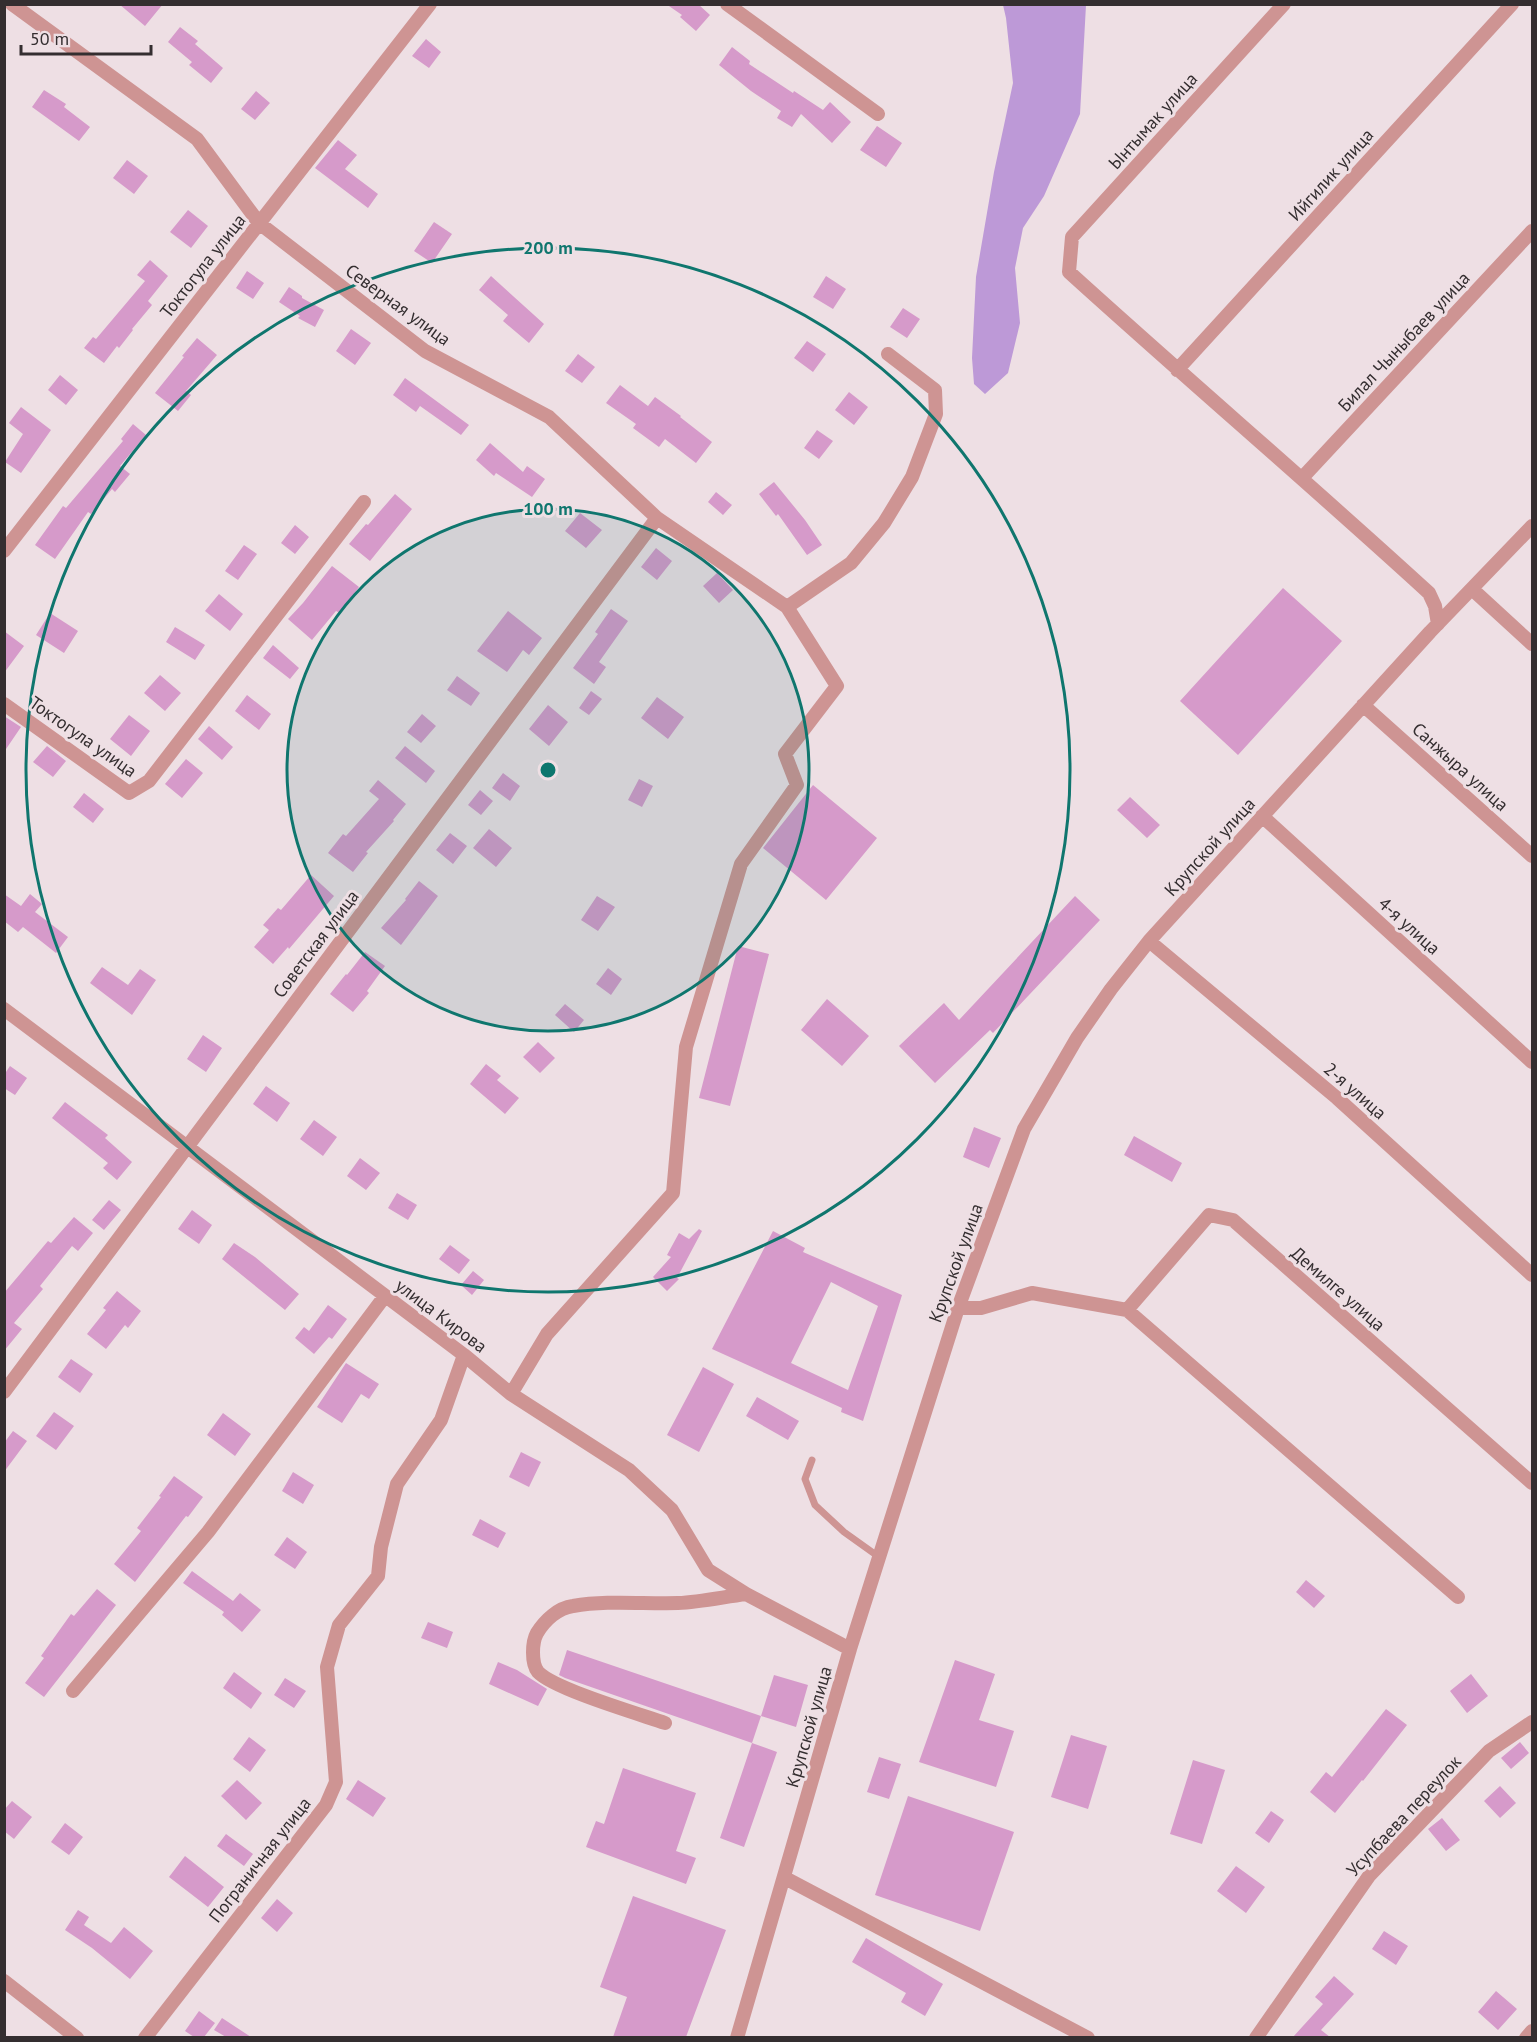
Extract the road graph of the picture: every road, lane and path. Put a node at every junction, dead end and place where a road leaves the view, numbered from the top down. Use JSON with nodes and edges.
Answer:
{"nodes":[{"id":1,"x":12,"y":4,"type":"edge"},
{"id":2,"x":430,"y":4,"type":"edge"},
{"id":3,"x":727,"y":4,"type":"edge"},
{"id":4,"x":1284,"y":4,"type":"edge"},
{"id":5,"x":1512,"y":4,"type":"edge"},
{"id":6,"x":878,"y":114,"type":"dead end"},
{"id":7,"x":259,"y":224,"type":"junction"},
{"id":8,"x":1533,"y":231,"type":"edge"},
{"id":9,"x":888,"y":354,"type":"dead end"},
{"id":10,"x":1177,"y":370,"type":"junction"},
{"id":11,"x":1302,"y":478,"type":"junction"},
{"id":12,"x":364,"y":502,"type":"dead end"},
{"id":13,"x":657,"y":518,"type":"junction"},
{"id":14,"x":1533,"y":526,"type":"edge"},
{"id":15,"x":4,"y":551,"type":"edge"},
{"id":16,"x":1472,"y":589,"type":"junction"},
{"id":17,"x":787,"y":607,"type":"junction"},
{"id":18,"x":1438,"y":624,"type":"junction"},
{"id":19,"x":1533,"y":644,"type":"edge"},
{"id":20,"x":4,"y":704,"type":"edge"},
{"id":21,"x":1363,"y":705,"type":"junction"},
{"id":22,"x":1262,"y":816,"type":"junction"},
{"id":23,"x":1533,"y":856,"type":"edge"},
{"id":24,"x":1149,"y":941,"type":"junction"},
{"id":25,"x":4,"y":1009,"type":"edge"},
{"id":26,"x":1533,"y":1062,"type":"edge"},
{"id":27,"x":187,"y":1146,"type":"junction"},
{"id":28,"x":1533,"y":1275,"type":"edge"},
{"id":29,"x":385,"y":1296,"type":"junction"},
{"id":30,"x":958,"y":1308,"type":"junction"},
{"id":31,"x":1127,"y":1310,"type":"junction"},
{"id":32,"x":464,"y":1355,"type":"junction"},
{"id":33,"x":4,"y":1392,"type":"edge"},
{"id":34,"x":511,"y":1394,"type":"junction"},
{"id":35,"x":812,"y":1460,"type":"dead end"},
{"id":36,"x":1533,"y":1483,"type":"edge"},
{"id":37,"x":879,"y":1557,"type":"junction"},
{"id":38,"x":746,"y":1594,"type":"junction"},
{"id":39,"x":1458,"y":1597,"type":"dead end"},
{"id":40,"x":850,"y":1649,"type":"junction"},
{"id":41,"x":73,"y":1691,"type":"dead end"},
{"id":42,"x":1533,"y":1722,"type":"edge"},
{"id":43,"x":665,"y":1723,"type":"dead end"},
{"id":44,"x":785,"y":1878,"type":"junction"},
{"id":45,"x":4,"y":1981,"type":"edge"},
{"id":46,"x":1533,"y":2031,"type":"edge"},
{"id":47,"x":77,"y":2037,"type":"edge"},
{"id":48,"x":145,"y":2037,"type":"edge"},
{"id":49,"x":737,"y":2037,"type":"edge"},
{"id":50,"x":1088,"y":2037,"type":"edge"},
{"id":51,"x":1256,"y":2037,"type":"edge"},
{"id":52,"x":1527,"y":2037,"type":"edge"}],
"edges":[{"from":1,"to":7,"type":"street","name":"Северная улица"},
{"from":2,"to":7,"type":"street","name":"Токтогула улица"},
{"from":3,"to":6,"type":"street"},
{"from":4,"to":10,"type":"street","name":"Ынтымак улица"},
{"from":5,"to":10,"type":"street","name":"Ийгилик улица"},
{"from":7,"to":13,"type":"street","name":"Северная улица"},
{"from":7,"to":15,"type":"street","name":"Токтогула улица"},
{"from":8,"to":11,"type":"street","name":"Билал Чыныбаев улица"},
{"from":9,"to":17,"type":"street"},
{"from":10,"to":11,"type":"street"},
{"from":11,"to":18,"type":"street"},
{"from":12,"to":20,"type":"street","name":"Токтогула улица"},
{"from":13,"to":17,"type":"street","name":"Северная улица"},
{"from":13,"to":27,"type":"street","name":"Советская улица"},
{"from":14,"to":16,"type":"street","name":"Крупской улица"},
{"from":16,"to":18,"type":"street","name":"Крупской улица"},
{"from":16,"to":19,"type":"street"},
{"from":17,"to":34,"type":"street"},
{"from":18,"to":21,"type":"street","name":"Крупской улица"},
{"from":21,"to":22,"type":"street","name":"Крупской улица"},
{"from":21,"to":23,"type":"street","name":"Санжыра улица"},
{"from":22,"to":24,"type":"street","name":"Крупской улица"},
{"from":22,"to":26,"type":"street","name":"4-я улица"},
{"from":24,"to":28,"type":"street","name":"2-я улица"},
{"from":24,"to":30,"type":"street","name":"Крупской улица"},
{"from":25,"to":27,"type":"street","name":"улица Кирова"},
{"from":27,"to":29,"type":"street","name":"улица Кирова"},
{"from":27,"to":33,"type":"street","name":"Советская улица"},
{"from":29,"to":32,"type":"street","name":"улица Кирова"},
{"from":29,"to":41,"type":"street"},
{"from":30,"to":31,"type":"street"},
{"from":30,"to":37,"type":"street","name":"Крупской улица"},
{"from":31,"to":36,"type":"street","name":"Демилге улица"},
{"from":31,"to":39,"type":"street"},
{"from":32,"to":34,"type":"street","name":"улица Кирова"},
{"from":32,"to":48,"type":"street","name":"Пограничная улица"},
{"from":34,"to":38,"type":"street","name":"улица Кирова"},
{"from":35,"to":37,"type":"lane"},
{"from":37,"to":40,"type":"street","name":"Крупской улица"},
{"from":38,"to":40,"type":"street","name":"улица Кирова"},
{"from":38,"to":43,"type":"street"},
{"from":40,"to":44,"type":"street","name":"Крупской улица"},
{"from":42,"to":51,"type":"street","name":"Усупбаева переулок"},
{"from":44,"to":49,"type":"street","name":"Крупской улица"},
{"from":44,"to":50,"type":"street"},
{"from":45,"to":47,"type":"street"},
{"from":46,"to":52,"type":"street"}]}
